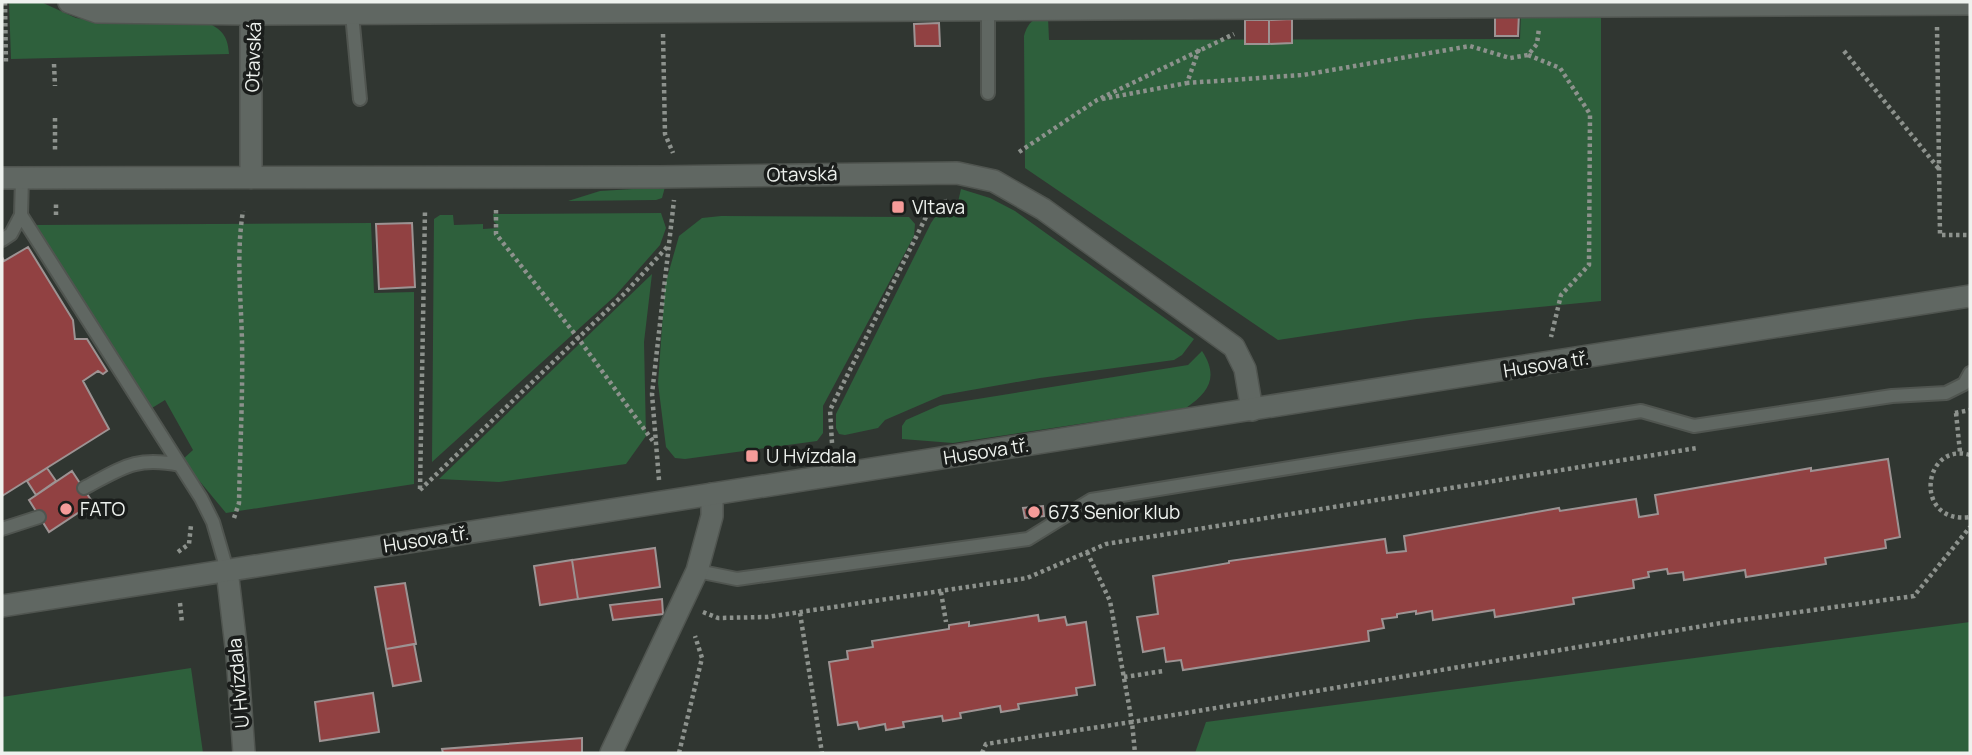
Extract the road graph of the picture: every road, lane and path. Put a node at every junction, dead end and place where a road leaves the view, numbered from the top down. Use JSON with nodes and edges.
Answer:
{"nodes":[{"id":1,"x":5,"y":2,"type":"edge"},
{"id":2,"x":69,"y":2,"type":"edge"},
{"id":3,"x":1936,"y":4,"type":"junction"},
{"id":4,"x":1970,"y":4,"type":"edge"},
{"id":5,"x":1246,"y":7,"type":"junction"},
{"id":6,"x":1541,"y":7,"type":"junction"},
{"id":7,"x":988,"y":10,"type":"junction"},
{"id":8,"x":663,"y":11,"type":"junction"},
{"id":9,"x":352,"y":13,"type":"junction"},
{"id":10,"x":251,"y":14,"type":"junction"},
{"id":11,"x":1199,"y":49,"type":"junction"},
{"id":12,"x":1844,"y":51,"type":"dead end"},
{"id":13,"x":1528,"y":55,"type":"junction"},
{"id":14,"x":54,"y":64,"type":"dead end"},
{"id":15,"x":6,"y":65,"type":"dead end"},
{"id":16,"x":1187,"y":83,"type":"junction"},
{"id":17,"x":55,"y":86,"type":"dead end"},
{"id":18,"x":988,"y":93,"type":"dead end"},
{"id":19,"x":360,"y":99,"type":"dead end"},
{"id":20,"x":1097,"y":100,"type":"junction"},
{"id":21,"x":55,"y":118,"type":"dead end"},
{"id":22,"x":1019,"y":152,"type":"dead end"},
{"id":23,"x":55,"y":161,"type":"dead end"},
{"id":24,"x":1939,"y":169,"type":"junction"},
{"id":25,"x":673,"y":176,"type":"junction"},
{"id":26,"x":12,"y":178,"type":"edge"},
{"id":27,"x":251,"y":178,"type":"junction"},
{"id":28,"x":950,"y":199,"type":"dead end"},
{"id":29,"x":425,"y":210,"type":"dead end"},
{"id":30,"x":496,"y":210,"type":"dead end"},
{"id":31,"x":243,"y":211,"type":"dead end"},
{"id":32,"x":21,"y":215,"type":"junction"},
{"id":33,"x":1970,"y":235,"type":"edge"},
{"id":34,"x":2,"y":240,"type":"edge"},
{"id":35,"x":668,"y":246,"type":"junction"},
{"id":36,"x":1970,"y":296,"type":"edge"},
{"id":37,"x":578,"y":338,"type":"junction"},
{"id":38,"x":1545,"y":364,"type":"junction"},
{"id":39,"x":1970,"y":373,"type":"edge"},
{"id":40,"x":1252,"y":410,"type":"junction"},
{"id":41,"x":1970,"y":410,"type":"edge"},
{"id":42,"x":1956,"y":413,"type":"junction"},
{"id":43,"x":1943,"y":416,"type":"dead end"},
{"id":44,"x":832,"y":443,"type":"dead end"},
{"id":45,"x":656,"y":444,"type":"junction"},
{"id":46,"x":1698,"y":448,"type":"dead end"},
{"id":47,"x":1960,"y":452,"type":"junction"},
{"id":48,"x":1970,"y":455,"type":"edge"},
{"id":49,"x":180,"y":465,"type":"junction"},
{"id":50,"x":84,"y":488,"type":"dead end"},
{"id":51,"x":712,"y":494,"type":"junction"},
{"id":52,"x":661,"y":502,"type":"junction"},
{"id":53,"x":39,"y":517,"type":"dead end"},
{"id":54,"x":1970,"y":517,"type":"edge"},
{"id":55,"x":234,"y":519,"type":"dead end"},
{"id":56,"x":1970,"y":527,"type":"edge"},
{"id":57,"x":2,"y":529,"type":"edge"},
{"id":58,"x":1087,"y":552,"type":"junction"},
{"id":59,"x":227,"y":570,"type":"junction"},
{"id":60,"x":697,"y":571,"type":"junction"},
{"id":61,"x":941,"y":592,"type":"junction"},
{"id":62,"x":682,"y":604,"type":"junction"},
{"id":63,"x":2,"y":606,"type":"edge"},
{"id":64,"x":703,"y":612,"type":"junction"},
{"id":65,"x":800,"y":612,"type":"junction"},
{"id":66,"x":946,"y":622,"type":"dead end"},
{"id":67,"x":1164,"y":671,"type":"dead end"},
{"id":68,"x":1124,"y":677,"type":"junction"},
{"id":69,"x":1132,"y":722,"type":"junction"},
{"id":70,"x":244,"y":753,"type":"edge"},
{"id":71,"x":611,"y":753,"type":"edge"},
{"id":72,"x":680,"y":753,"type":"edge"},
{"id":73,"x":822,"y":753,"type":"edge"},
{"id":74,"x":982,"y":753,"type":"edge"},
{"id":75,"x":1135,"y":753,"type":"edge"}],
"edges":[{"from":1,"to":15,"type":"path"},
{"from":2,"to":10,"type":"street"},
{"from":3,"to":4,"type":"street","name":"Otavská"},
{"from":3,"to":6,"type":"street","name":"Otavská"},
{"from":3,"to":24,"type":"path"},
{"from":5,"to":6,"type":"street","name":"Otavská"},
{"from":5,"to":7,"type":"street","name":"Otavská"},
{"from":5,"to":11,"type":"path"},
{"from":6,"to":13,"type":"path"},
{"from":7,"to":8,"type":"street","name":"Otavská"},
{"from":7,"to":18,"type":"lane"},
{"from":8,"to":9,"type":"street","name":"Otavská"},
{"from":8,"to":25,"type":"path"},
{"from":9,"to":10,"type":"street","name":"Otavská"},
{"from":9,"to":19,"type":"lane"},
{"from":10,"to":27,"type":"street","name":"Otavská"},
{"from":11,"to":16,"type":"path"},
{"from":11,"to":20,"type":"path"},
{"from":12,"to":24,"type":"path"},
{"from":13,"to":16,"type":"path"},
{"from":13,"to":38,"type":"path"},
{"from":14,"to":17,"type":"path"},
{"from":16,"to":20,"type":"path"},
{"from":20,"to":22,"type":"path"},
{"from":21,"to":23,"type":"path"},
{"from":24,"to":33,"type":"path"},
{"from":25,"to":27,"type":"street","name":"Otavská"},
{"from":25,"to":35,"type":"path"},
{"from":25,"to":40,"type":"street","name":"Otavská"},
{"from":26,"to":27,"type":"street","name":"Otavská"},
{"from":26,"to":32,"type":"lane"},
{"from":28,"to":44,"type":"path"},
{"from":29,"to":37,"type":"path"},
{"from":30,"to":37,"type":"path"},
{"from":31,"to":55,"type":"path"},
{"from":32,"to":34,"type":"lane"},
{"from":32,"to":49,"type":"lane"},
{"from":35,"to":37,"type":"path"},
{"from":35,"to":45,"type":"path"},
{"from":36,"to":38,"type":"street","name":"Husova tř."},
{"from":37,"to":45,"type":"path"},
{"from":38,"to":40,"type":"street","name":"Husova tř."},
{"from":39,"to":60,"type":"lane"},
{"from":40,"to":51,"type":"street","name":"Husova tř."},
{"from":41,"to":42,"type":"path"},
{"from":42,"to":43,"type":"path"},
{"from":42,"to":47,"type":"path"},
{"from":45,"to":52,"type":"path"},
{"from":46,"to":58,"type":"path"},
{"from":47,"to":48,"type":"path"},
{"from":47,"to":54,"type":"path"},
{"from":49,"to":50,"type":"lane"},
{"from":49,"to":59,"type":"lane"},
{"from":51,"to":52,"type":"street","name":"Husova tř."},
{"from":51,"to":60,"type":"street"},
{"from":52,"to":59,"type":"street","name":"Husova tř."},
{"from":53,"to":57,"type":"lane"},
{"from":56,"to":69,"type":"path"},
{"from":58,"to":61,"type":"path"},
{"from":58,"to":68,"type":"path"},
{"from":59,"to":63,"type":"street","name":"Husova tř."},
{"from":59,"to":70,"type":"street","name":"U Hvízdala"},
{"from":60,"to":62,"type":"street"},
{"from":61,"to":65,"type":"path"},
{"from":61,"to":66,"type":"path"},
{"from":62,"to":64,"type":"path"},
{"from":62,"to":71,"type":"street"},
{"from":64,"to":65,"type":"path"},
{"from":64,"to":72,"type":"path"},
{"from":65,"to":73,"type":"path"},
{"from":67,"to":68,"type":"path"},
{"from":68,"to":69,"type":"path"},
{"from":69,"to":74,"type":"path"},
{"from":69,"to":75,"type":"path"}]}
